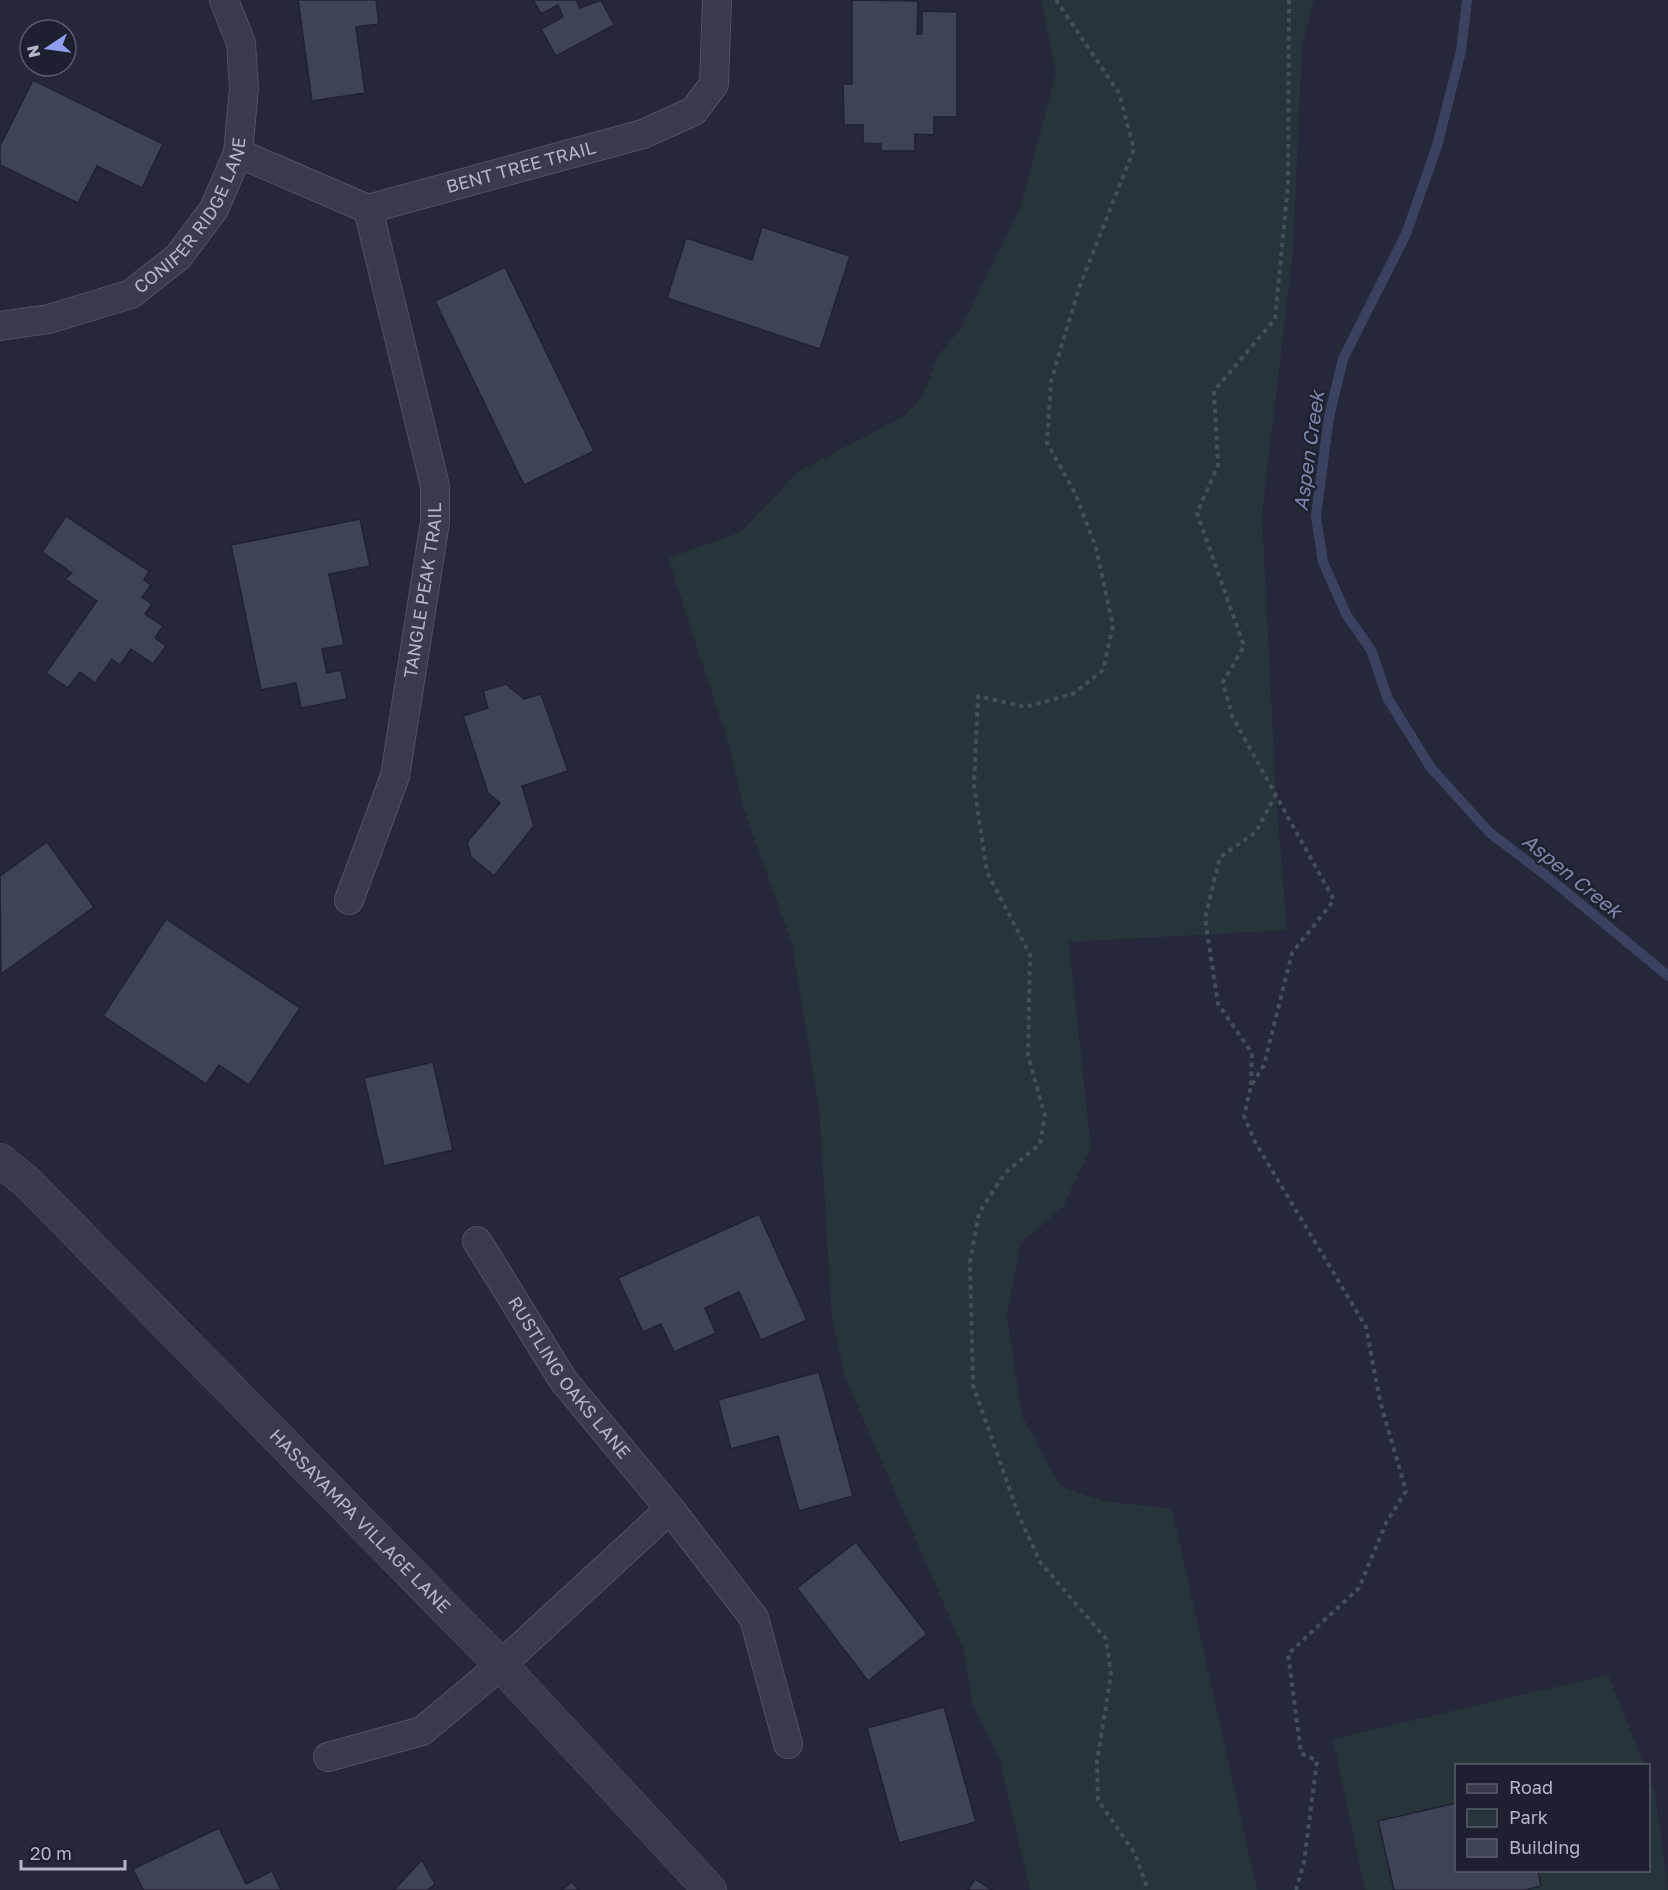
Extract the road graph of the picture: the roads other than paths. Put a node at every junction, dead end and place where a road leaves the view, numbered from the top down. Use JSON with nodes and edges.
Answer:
{"nodes":[{"id":1,"x":224,"y":0,"type":"edge"},
{"id":2,"x":717,"y":0,"type":"edge"},
{"id":3,"x":238,"y":153,"type":"junction"},
{"id":4,"x":368,"y":209,"type":"junction"},
{"id":5,"x":0,"y":326,"type":"edge"},
{"id":6,"x":349,"y":900,"type":"dead end"},
{"id":7,"x":0,"y":1160,"type":"edge"},
{"id":8,"x":477,"y":1241,"type":"dead end"},
{"id":9,"x":670,"y":1509,"type":"junction"},
{"id":10,"x":501,"y":1665,"type":"junction"},
{"id":11,"x":788,"y":1744,"type":"dead end"},
{"id":12,"x":328,"y":1757,"type":"dead end"},
{"id":13,"x":710,"y":1890,"type":"edge"}],
"edges":[{"from":1,"to":3,"type":"street","name":"CONIFER RIDGE LANE"},
{"from":2,"to":4,"type":"street","name":"BENT TREE TRAIL"},
{"from":3,"to":4,"type":"street"},
{"from":3,"to":5,"type":"street","name":"CONIFER RIDGE LANE"},
{"from":4,"to":6,"type":"street","name":"TANGLE PEAK TRAIL"},
{"from":7,"to":10,"type":"street","name":"HASSAYAMPA VILLAGE LANE"},
{"from":8,"to":9,"type":"street","name":"RUSTLING OAKS LANE"},
{"from":9,"to":10,"type":"street"},
{"from":9,"to":11,"type":"street","name":"RUSTLING OAKS LANE"},
{"from":10,"to":12,"type":"street"},
{"from":10,"to":13,"type":"street","name":"HASSAYAMPA VILLAGE LANE"}]}
